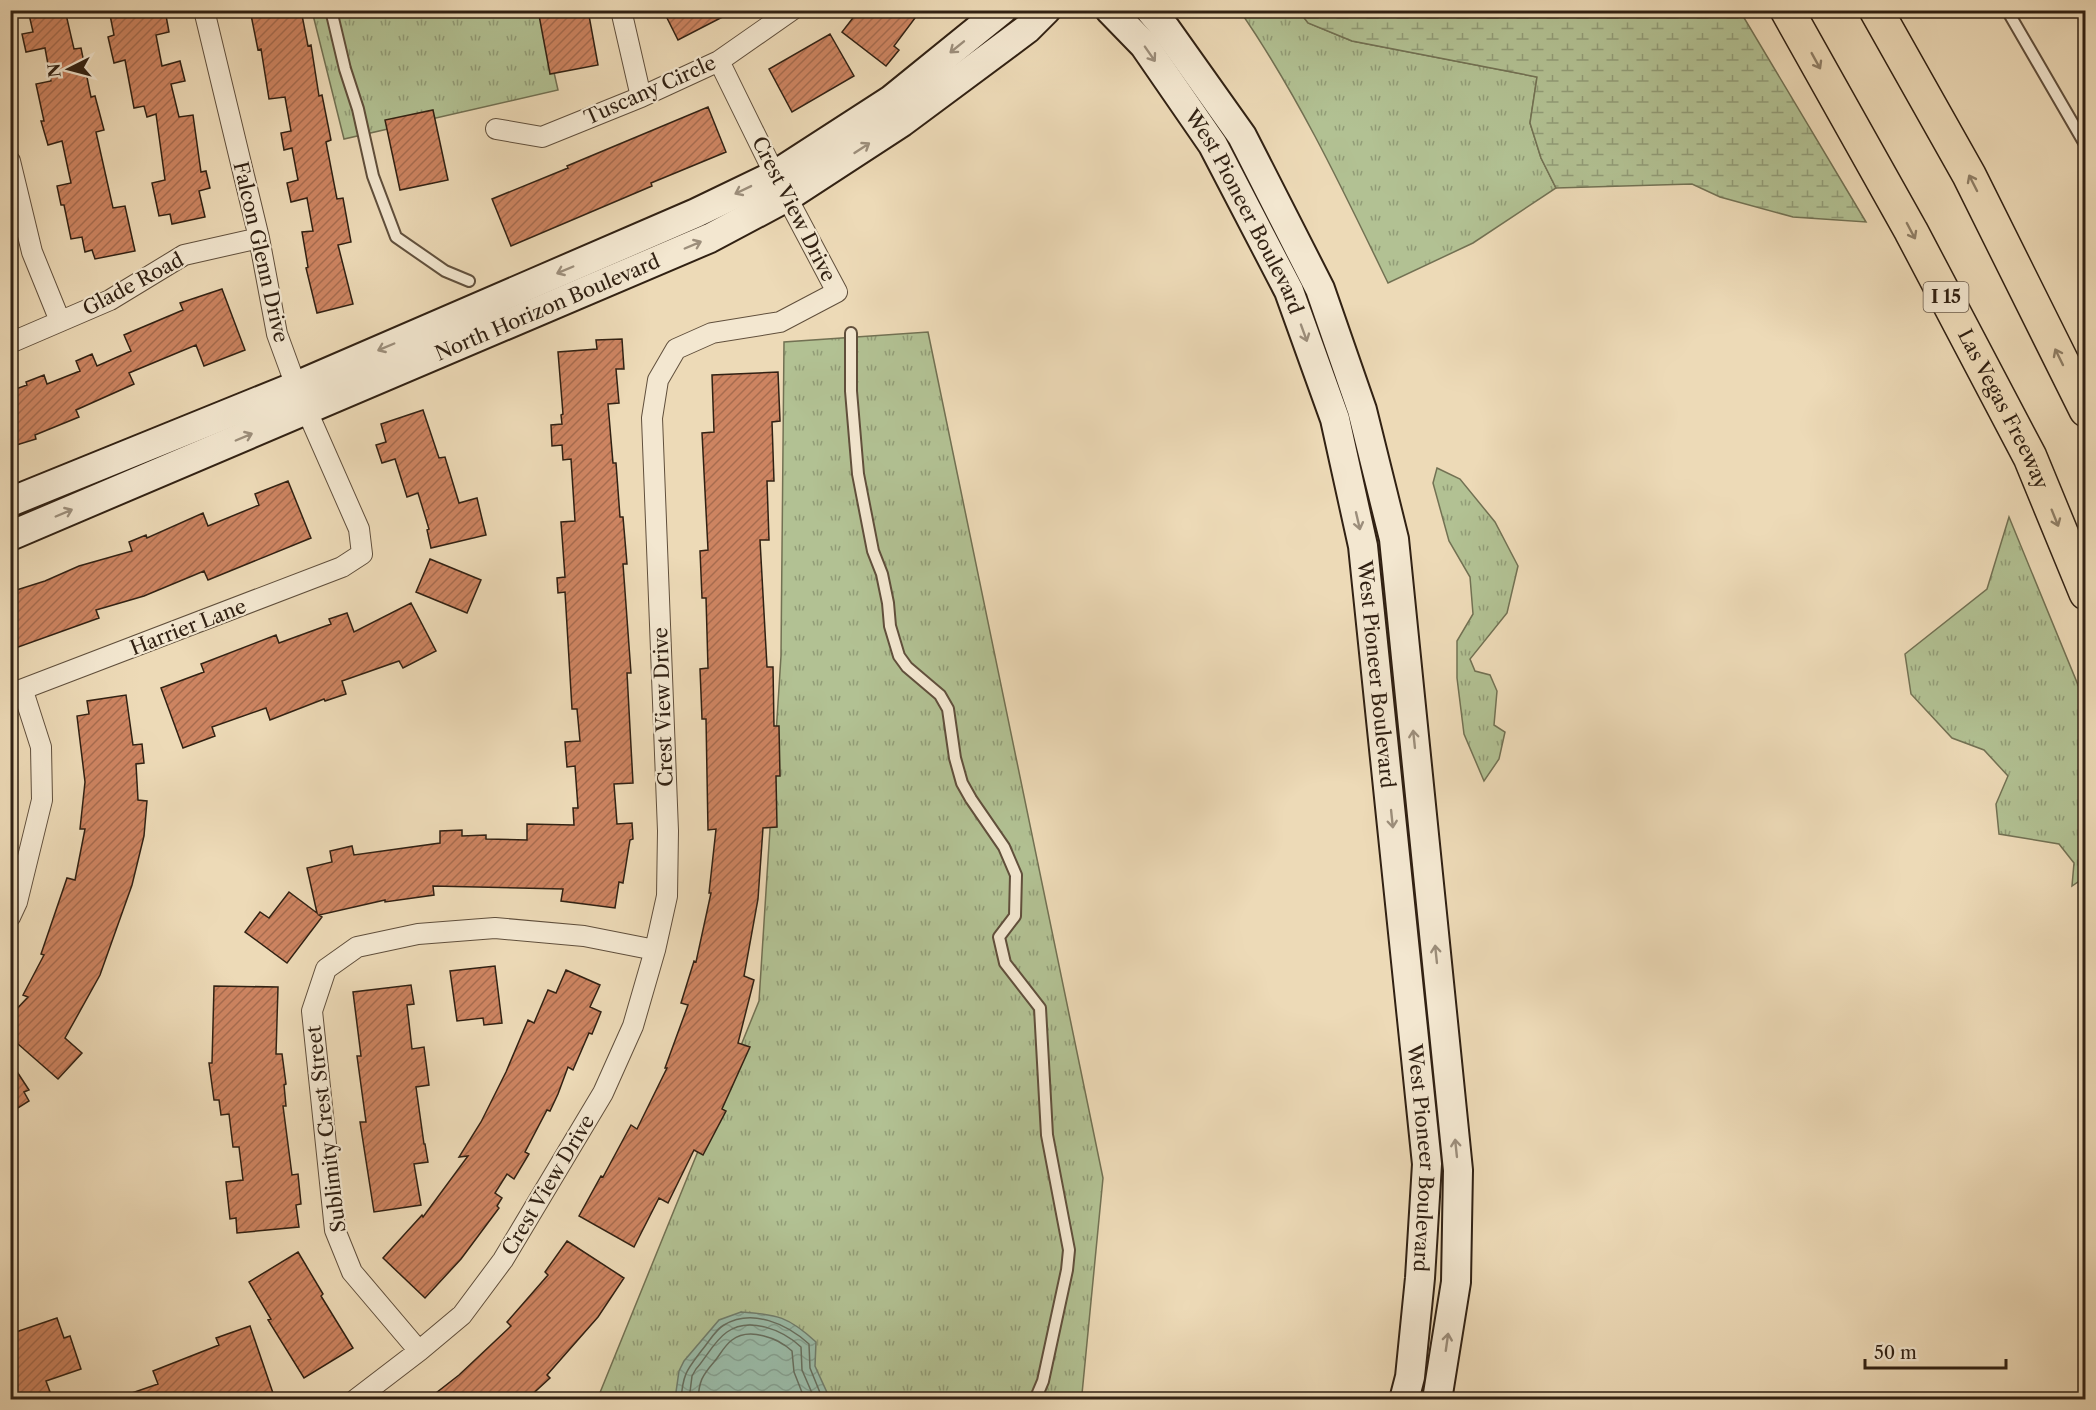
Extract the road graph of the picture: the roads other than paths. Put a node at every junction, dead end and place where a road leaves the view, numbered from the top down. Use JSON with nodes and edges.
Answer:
{"nodes":[{"id":1,"x":204,"y":10,"type":"edge"},
{"id":2,"x":331,"y":10,"type":"edge"},
{"id":3,"x":621,"y":10,"type":"edge"},
{"id":4,"x":792,"y":10,"type":"edge"},
{"id":5,"x":1002,"y":10,"type":"edge"},
{"id":6,"x":1046,"y":10,"type":"edge"},
{"id":7,"x":1110,"y":10,"type":"edge"},
{"id":8,"x":1150,"y":10,"type":"edge"},
{"id":9,"x":1787,"y":10,"type":"edge"},
{"id":10,"x":1876,"y":10,"type":"edge"},
{"id":11,"x":2007,"y":10,"type":"edge"},
{"id":12,"x":719,"y":61,"type":"junction"},
{"id":13,"x":641,"y":97,"type":"junction"},
{"id":14,"x":496,"y":129,"type":"dead end"},
{"id":15,"x":2085,"y":146,"type":"edge"},
{"id":16,"x":10,"y":161,"type":"edge"},
{"id":17,"x":781,"y":186,"type":"junction"},
{"id":18,"x":259,"y":238,"type":"junction"},
{"id":19,"x":469,"y":281,"type":"dead end"},
{"id":20,"x":60,"y":321,"type":"junction"},
{"id":21,"x":850,"y":333,"type":"dead end"},
{"id":22,"x":10,"y":343,"type":"edge"},
{"id":23,"x":302,"y":398,"type":"junction"},
{"id":24,"x":2085,"y":410,"type":"edge"},
{"id":25,"x":10,"y":502,"type":"edge"},
{"id":26,"x":10,"y":536,"type":"edge"},
{"id":27,"x":362,"y":554,"type":"joint"},
{"id":28,"x":2085,"y":593,"type":"edge"},
{"id":29,"x":17,"y":692,"type":"edge"},
{"id":30,"x":10,"y":917,"type":"edge"},
{"id":31,"x":655,"y":950,"type":"junction"},
{"id":32,"x":419,"y":1351,"type":"junction"},
{"id":33,"x":355,"y":1400,"type":"edge"},
{"id":34,"x":1035,"y":1400,"type":"edge"},
{"id":35,"x":1404,"y":1400,"type":"edge"},
{"id":36,"x":1437,"y":1400,"type":"edge"}],
"edges":[{"from":1,"to":18,"type":"street","name":"Falcon Glenn Drive"},
{"from":2,"to":19,"type":"lane"},
{"from":3,"to":13,"type":"street"},
{"from":4,"to":12,"type":"street","name":"Tuscany Circle"},
{"from":5,"to":17,"type":"main road","name":"North Horizon Boulevard","one_way":true},
{"from":17,"to":6,"type":"main road","name":"North Horizon Boulevard","one_way":true},
{"from":7,"to":35,"type":"main road","name":"West Pioneer Boulevard","one_way":true},
{"from":36,"to":8,"type":"main road","name":"West Pioneer Boulevard","one_way":true},
{"from":9,"to":28,"type":"highway","name":"Las Vegas Freeway","number":"I 15","one_way":true},
{"from":24,"to":10,"type":"highway","one_way":true},
{"from":11,"to":15,"type":"lane"},
{"from":12,"to":13,"type":"street","name":"Tuscany Circle"},
{"from":12,"to":17,"type":"street","name":"Crest View Drive"},
{"from":13,"to":14,"type":"street","name":"Tuscany Circle"},
{"from":16,"to":20,"type":"street"},
{"from":17,"to":23,"type":"main road","name":"North Horizon Boulevard"},
{"from":17,"to":31,"type":"street","name":"Crest View Drive"},
{"from":18,"to":20,"type":"street","name":"Glade Road"},
{"from":18,"to":23,"type":"street","name":"Falcon Glenn Drive"},
{"from":20,"to":22,"type":"street","name":"Glade Road"},
{"from":21,"to":34,"type":"lane"},
{"from":23,"to":25,"type":"main road","name":"North Horizon Boulevard"},
{"from":26,"to":23,"type":"main road","name":"North Horizon Boulevard","one_way":true},
{"from":23,"to":27,"type":"street","name":"Falcon Glenn Drive"},
{"from":27,"to":29,"type":"street","name":"Harrier Lane"},
{"from":29,"to":30,"type":"street"},
{"from":31,"to":32,"type":"street","name":"Crest View Drive"},
{"from":31,"to":32,"type":"street","name":"Sublimity Crest Street"},
{"from":32,"to":33,"type":"street","name":"Crest View Drive"}]}
